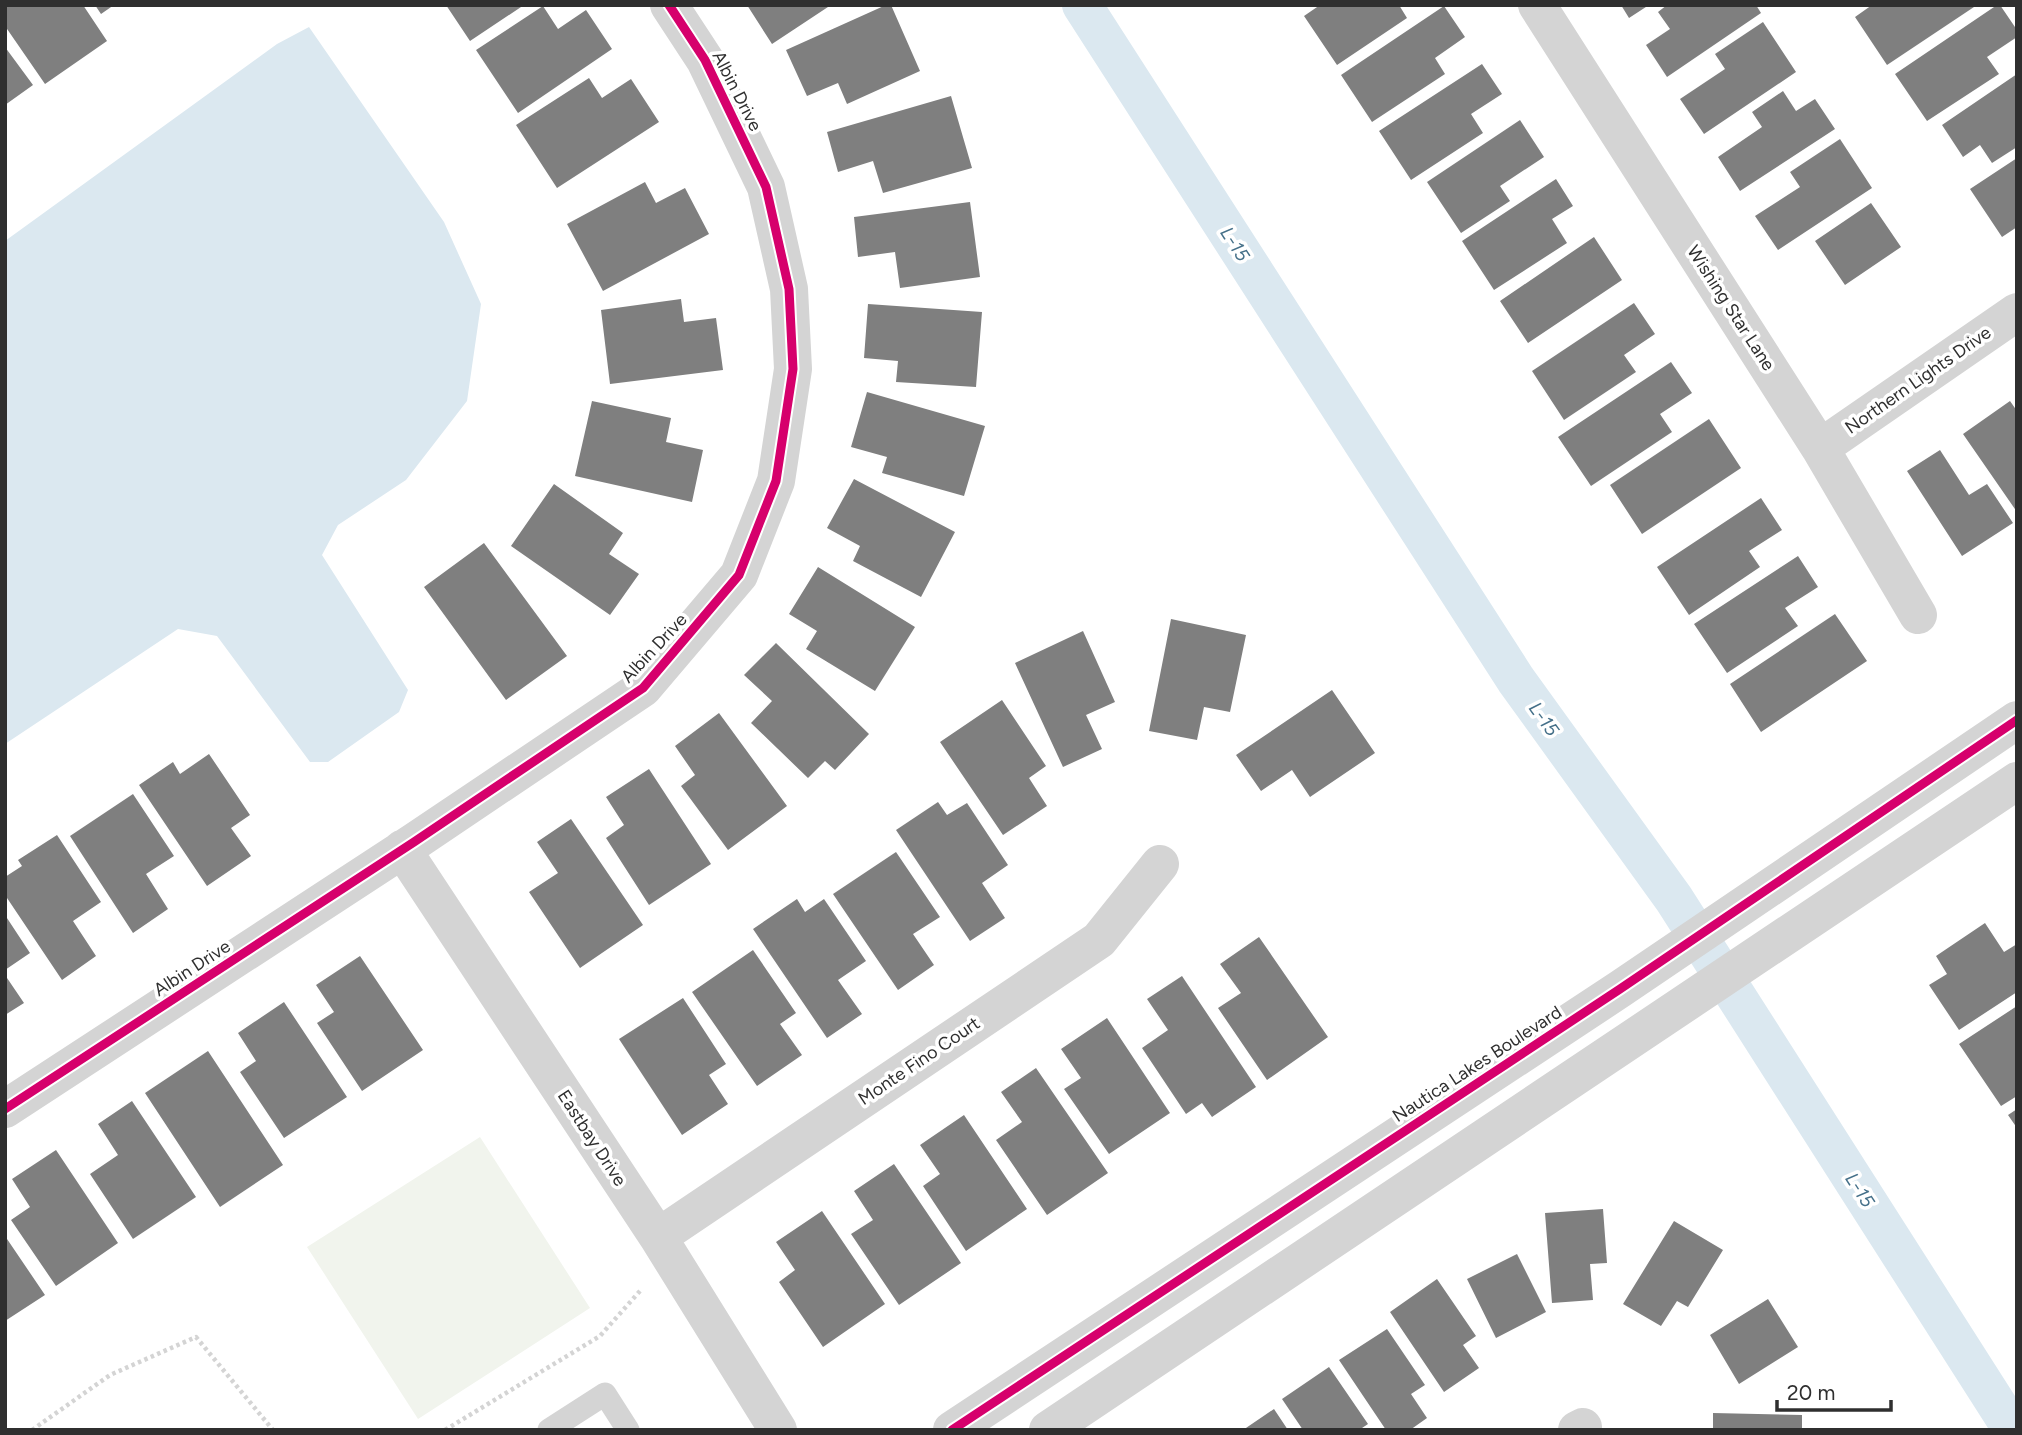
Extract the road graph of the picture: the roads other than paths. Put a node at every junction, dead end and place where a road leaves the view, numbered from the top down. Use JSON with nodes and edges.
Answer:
{"nodes":[{"id":1,"x":669,"y":5,"type":"edge"},
{"id":2,"x":1537,"y":5,"type":"edge"},
{"id":3,"x":2017,"y":312,"type":"edge"},
{"id":4,"x":1820,"y":448,"type":"junction"},
{"id":5,"x":1918,"y":615,"type":"dead end"},
{"id":6,"x":2017,"y":720,"type":"edge"},
{"id":7,"x":2017,"y":781,"type":"edge"},
{"id":8,"x":402,"y":849,"type":"junction"},
{"id":9,"x":1160,"y":864,"type":"dead end"},
{"id":10,"x":5,"y":1109,"type":"edge"},
{"id":11,"x":657,"y":1237,"type":"junction"},
{"id":12,"x":549,"y":1430,"type":"edge"},
{"id":13,"x":628,"y":1430,"type":"edge"},
{"id":14,"x":778,"y":1430,"type":"edge"},
{"id":15,"x":952,"y":1430,"type":"edge"},
{"id":16,"x":1048,"y":1430,"type":"edge"}],
"edges":[{"from":1,"to":8,"type":"street","name":"Albin Drive"},
{"from":2,"to":4,"type":"street","name":"Wishing Star Lane"},
{"from":3,"to":4,"type":"street","name":"Northern Lights Drive"},
{"from":4,"to":5,"type":"street","name":"Wishing Star Lane"},
{"from":6,"to":15,"type":"street","name":"Nautica Lakes Boulevard"},
{"from":7,"to":16,"type":"street"},
{"from":8,"to":10,"type":"street","name":"Albin Drive"},
{"from":8,"to":11,"type":"street","name":"Eastbay Drive"},
{"from":9,"to":11,"type":"street","name":"Monte Fino Court"},
{"from":11,"to":14,"type":"street","name":"Eastbay Drive"},
{"from":12,"to":13,"type":"lane"}]}
